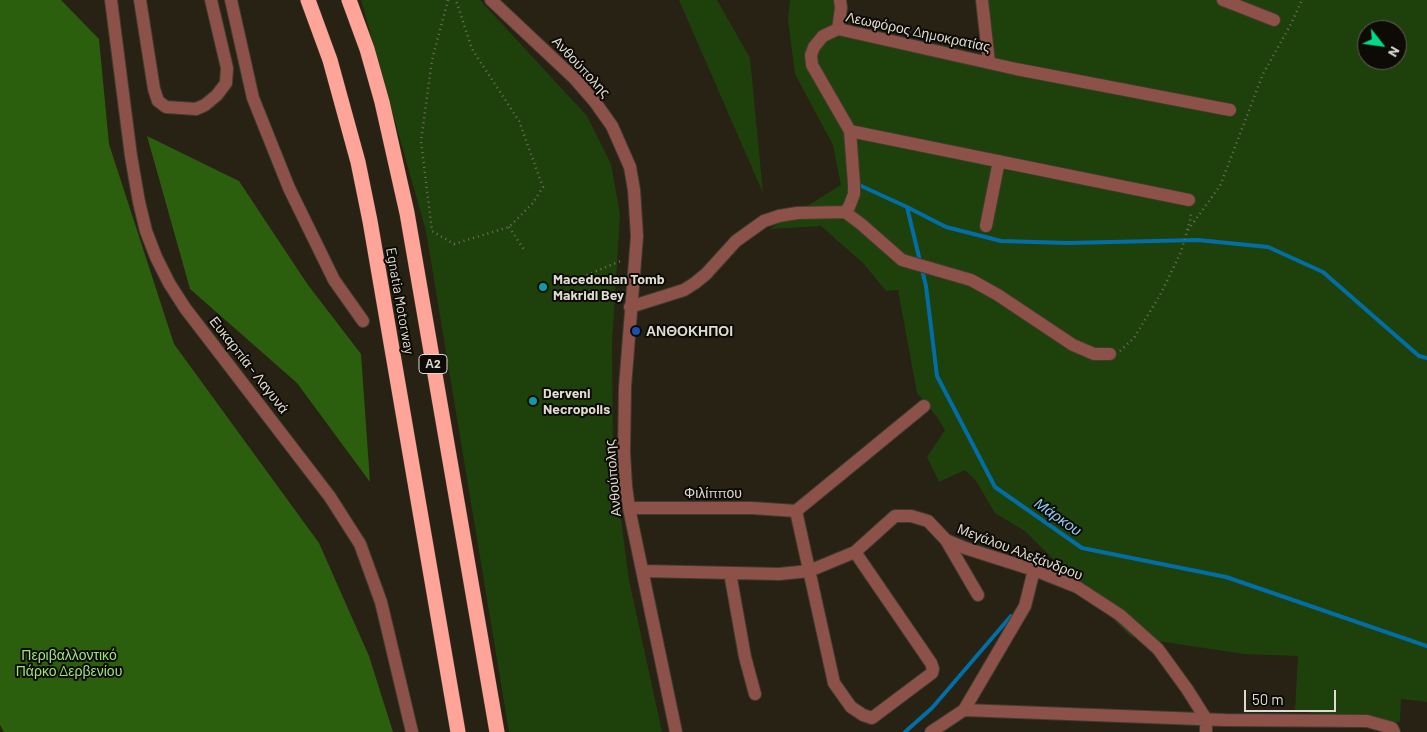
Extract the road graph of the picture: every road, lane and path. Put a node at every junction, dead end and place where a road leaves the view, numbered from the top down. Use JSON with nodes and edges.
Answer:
{"nodes":[{"id":1,"x":111,"y":0,"type":"edge"},
{"id":2,"x":140,"y":0,"type":"edge"},
{"id":3,"x":211,"y":0,"type":"edge"},
{"id":4,"x":231,"y":0,"type":"edge"},
{"id":5,"x":308,"y":0,"type":"edge"},
{"id":6,"x":349,"y":0,"type":"edge"},
{"id":7,"x":448,"y":0,"type":"edge"},
{"id":8,"x":456,"y":0,"type":"edge"},
{"id":9,"x":491,"y":0,"type":"edge"},
{"id":10,"x":840,"y":0,"type":"edge"},
{"id":11,"x":982,"y":0,"type":"edge"},
{"id":12,"x":1223,"y":0,"type":"edge"},
{"id":13,"x":1302,"y":0,"type":"edge"},
{"id":14,"x":1274,"y":20,"type":"dead end"},
{"id":15,"x":838,"y":29,"type":"junction"},
{"id":16,"x":989,"y":62,"type":"junction"},
{"id":17,"x":1230,"y":110,"type":"dead end"},
{"id":18,"x":850,"y":131,"type":"junction"},
{"id":19,"x":999,"y":161,"type":"junction"},
{"id":20,"x":1188,"y":200,"type":"joint"},
{"id":21,"x":845,"y":212,"type":"junction"},
{"id":22,"x":986,"y":226,"type":"dead end"},
{"id":23,"x":509,"y":227,"type":"junction"},
{"id":24,"x":1188,"y":230,"type":"junction"},
{"id":25,"x":525,"y":251,"type":"dead end"},
{"id":26,"x":636,"y":254,"type":"junction"},
{"id":27,"x":582,"y":277,"type":"dead end"},
{"id":28,"x":630,"y":306,"type":"junction"},
{"id":29,"x":363,"y":321,"type":"dead end"},
{"id":30,"x":1110,"y":354,"type":"joint"},
{"id":31,"x":924,"y":406,"type":"dead end"},
{"id":32,"x":629,"y":508,"type":"junction"},
{"id":33,"x":796,"y":511,"type":"junction"},
{"id":34,"x":946,"y":540,"type":"junction"},
{"id":35,"x":855,"y":552,"type":"junction"},
{"id":36,"x":1034,"y":570,"type":"junction"},
{"id":37,"x":644,"y":571,"type":"junction"},
{"id":38,"x":809,"y":571,"type":"junction"},
{"id":39,"x":730,"y":573,"type":"junction"},
{"id":40,"x":978,"y":595,"type":"dead end"},
{"id":41,"x":754,"y":694,"type":"dead end"},
{"id":42,"x":964,"y":710,"type":"junction"},
{"id":43,"x":1206,"y":726,"type":"edge"},
{"id":44,"x":412,"y":732,"type":"edge"},
{"id":45,"x":458,"y":732,"type":"edge"},
{"id":46,"x":496,"y":732,"type":"edge"},
{"id":47,"x":676,"y":732,"type":"edge"},
{"id":48,"x":931,"y":732,"type":"edge"},
{"id":49,"x":1394,"y":732,"type":"edge"}],
"edges":[{"from":1,"to":44,"type":"street","name":"Ευκαρπία - Λαγυνά"},
{"from":2,"to":3,"type":"street"},
{"from":4,"to":29,"type":"street"},
{"from":5,"to":45,"type":"highway","name":"Egnatia Motorway"},
{"from":6,"to":46,"type":"highway","name":"Egnatia Motorway","number":"Α2"},
{"from":7,"to":23,"type":"path"},
{"from":8,"to":23,"type":"path"},
{"from":9,"to":26,"type":"street","name":"Ανθούπολης"},
{"from":10,"to":15,"type":"street"},
{"from":11,"to":16,"type":"street"},
{"from":12,"to":14,"type":"street"},
{"from":13,"to":24,"type":"path"},
{"from":15,"to":16,"type":"street","name":"Λεωφόρος Δημοκρατίας"},
{"from":15,"to":18,"type":"street","name":"Λεωφόρος Δημοκρατίας"},
{"from":16,"to":17,"type":"street","name":"Λεωφόρος Δημοκρατίας"},
{"from":18,"to":19,"type":"street"},
{"from":18,"to":21,"type":"street","name":"Λεωφόρος Δημοκρατίας"},
{"from":19,"to":20,"type":"street"},
{"from":19,"to":22,"type":"street"},
{"from":20,"to":24,"type":"path"},
{"from":21,"to":28,"type":"street"},
{"from":21,"to":30,"type":"street"},
{"from":23,"to":25,"type":"path"},
{"from":24,"to":30,"type":"path"},
{"from":26,"to":27,"type":"path"},
{"from":26,"to":28,"type":"street","name":"Ανθούπολης"},
{"from":28,"to":32,"type":"street","name":"Ανθούπολης"},
{"from":31,"to":33,"type":"street"},
{"from":32,"to":33,"type":"street","name":"Φιλίππου"},
{"from":32,"to":37,"type":"street","name":"Ανθούπολης"},
{"from":33,"to":38,"type":"street"},
{"from":34,"to":35,"type":"street","name":"Μεγάλου Αλεξάνδρου"},
{"from":34,"to":36,"type":"street","name":"Μεγάλου Αλεξάνδρου"},
{"from":34,"to":40,"type":"street"},
{"from":35,"to":38,"type":"street","name":"Μεγάλου Αλεξάνδρου"},
{"from":35,"to":38,"type":"street"},
{"from":36,"to":42,"type":"street"},
{"from":36,"to":43,"type":"street","name":"Μεγάλου Αλεξάνδρου"},
{"from":37,"to":39,"type":"street","name":"Μεγάλου Αλεξάνδρου"},
{"from":37,"to":47,"type":"street","name":"Ανθούπολης"},
{"from":38,"to":39,"type":"street","name":"Μεγάλου Αλεξάνδρου"},
{"from":39,"to":41,"type":"street"},
{"from":42,"to":43,"type":"street"},
{"from":42,"to":48,"type":"street"},
{"from":43,"to":49,"type":"street"}]}
